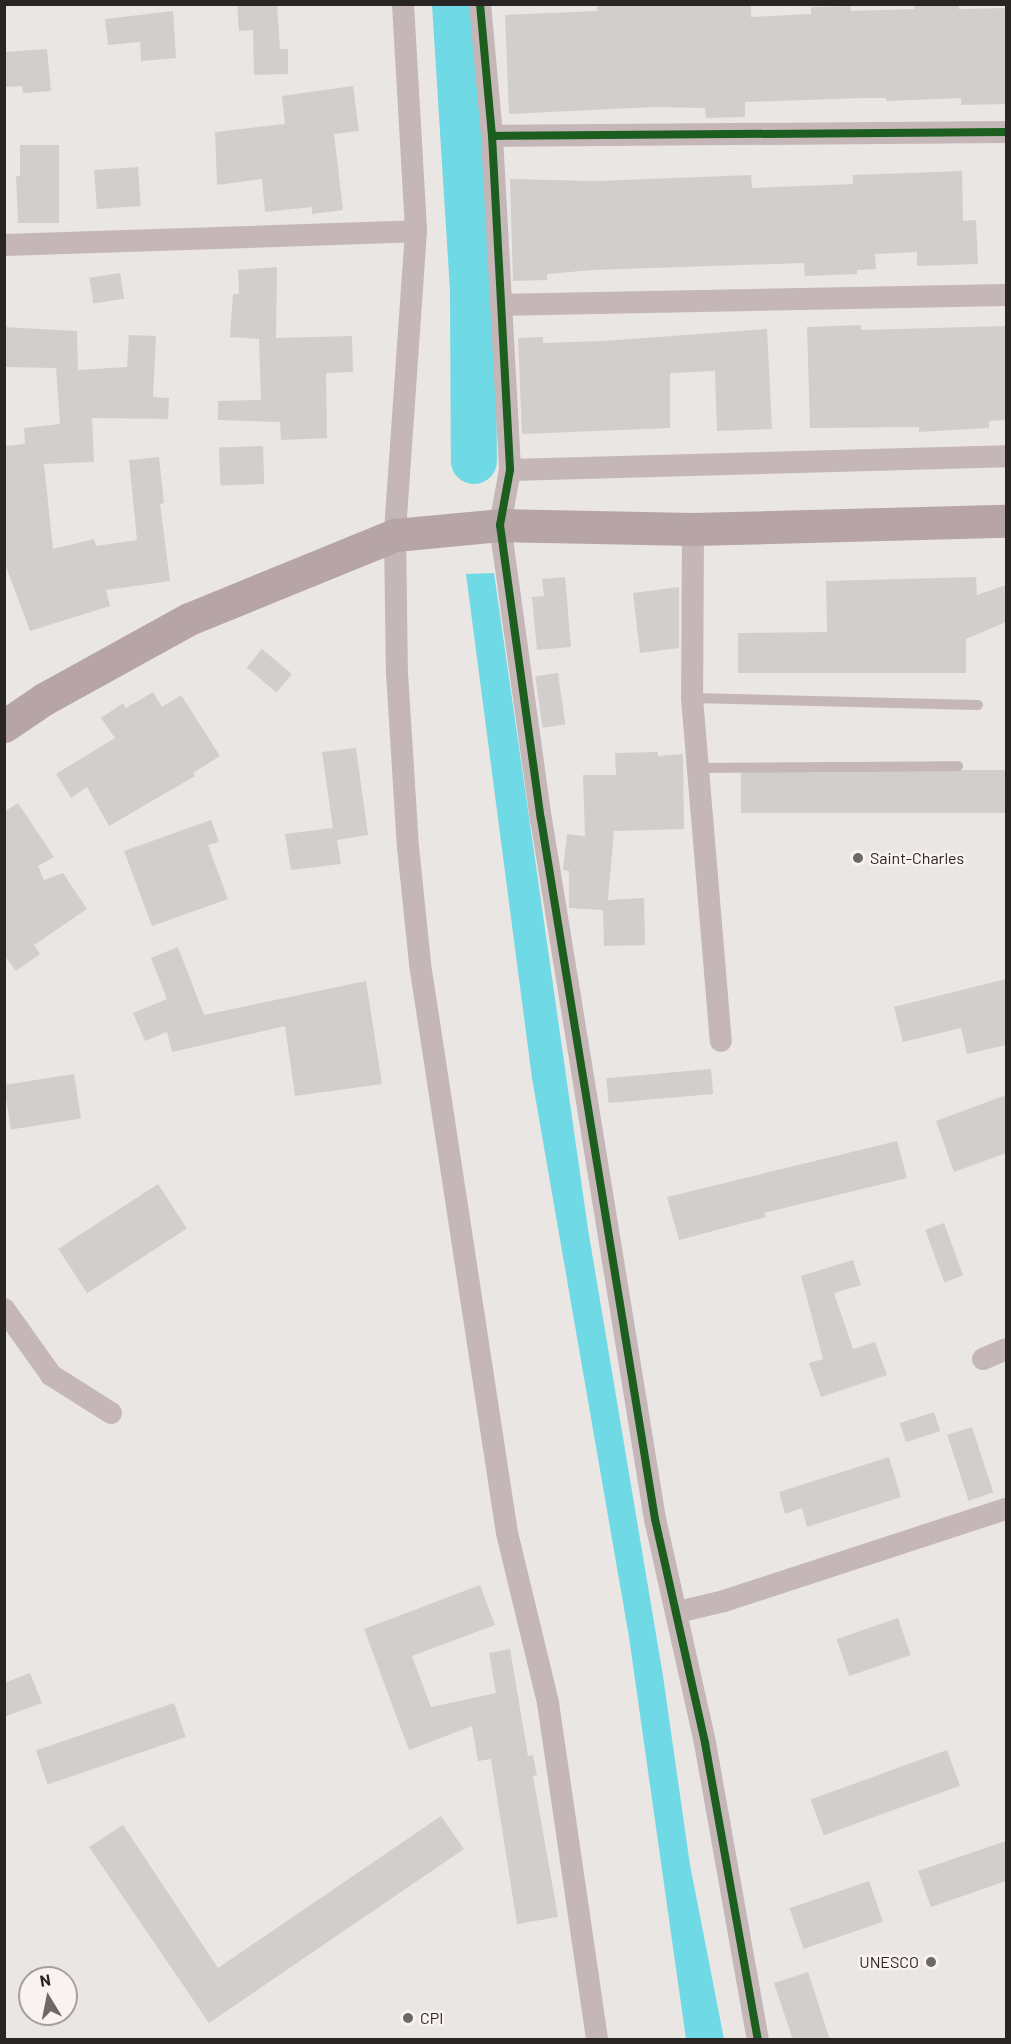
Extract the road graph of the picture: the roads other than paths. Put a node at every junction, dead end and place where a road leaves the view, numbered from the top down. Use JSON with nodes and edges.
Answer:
{"nodes":[{"id":1,"x":403,"y":4,"type":"edge"},
{"id":2,"x":480,"y":4,"type":"edge"},
{"id":3,"x":1006,"y":132,"type":"edge"},
{"id":4,"x":492,"y":136,"type":"junction"},
{"id":5,"x":416,"y":231,"type":"junction"},
{"id":6,"x":4,"y":245,"type":"edge"},
{"id":7,"x":1006,"y":295,"type":"edge"},
{"id":8,"x":501,"y":305,"type":"junction"},
{"id":9,"x":1006,"y":456,"type":"edge"},
{"id":10,"x":510,"y":470,"type":"junction"},
{"id":11,"x":1006,"y":521,"type":"edge"},
{"id":12,"x":500,"y":525,"type":"junction"},
{"id":13,"x":693,"y":529,"type":"junction"},
{"id":14,"x":395,"y":535,"type":"junction"},
{"id":15,"x":692,"y":698,"type":"junction"},
{"id":16,"x":978,"y":705,"type":"dead end"},
{"id":17,"x":4,"y":726,"type":"edge"},
{"id":18,"x":958,"y":766,"type":"dead end"},
{"id":19,"x":697,"y":768,"type":"junction"},
{"id":20,"x":721,"y":1041,"type":"dead end"},
{"id":21,"x":4,"y":1309,"type":"edge"},
{"id":22,"x":1006,"y":1350,"type":"edge"},
{"id":23,"x":982,"y":1359,"type":"dead end"},
{"id":24,"x":111,"y":1413,"type":"dead end"},
{"id":25,"x":1006,"y":1509,"type":"edge"},
{"id":26,"x":678,"y":1612,"type":"junction"},
{"id":27,"x":597,"y":2040,"type":"edge"},
{"id":28,"x":758,"y":2040,"type":"edge"}],
"edges":[{"from":1,"to":5,"type":"street"},
{"from":2,"to":4,"type":"street"},
{"from":3,"to":4,"type":"street"},
{"from":4,"to":8,"type":"street"},
{"from":5,"to":6,"type":"street"},
{"from":5,"to":14,"type":"street"},
{"from":7,"to":8,"type":"street"},
{"from":8,"to":10,"type":"street"},
{"from":9,"to":10,"type":"street"},
{"from":10,"to":12,"type":"street"},
{"from":11,"to":13,"type":"main road"},
{"from":12,"to":13,"type":"main road"},
{"from":12,"to":14,"type":"main road"},
{"from":12,"to":26,"type":"street"},
{"from":13,"to":15,"type":"street"},
{"from":14,"to":17,"type":"main road"},
{"from":14,"to":27,"type":"street"},
{"from":15,"to":16,"type":"lane"},
{"from":15,"to":19,"type":"street"},
{"from":18,"to":19,"type":"lane"},
{"from":19,"to":20,"type":"street"},
{"from":21,"to":24,"type":"street"},
{"from":22,"to":23,"type":"street"},
{"from":25,"to":26,"type":"street"},
{"from":26,"to":28,"type":"street"}]}
